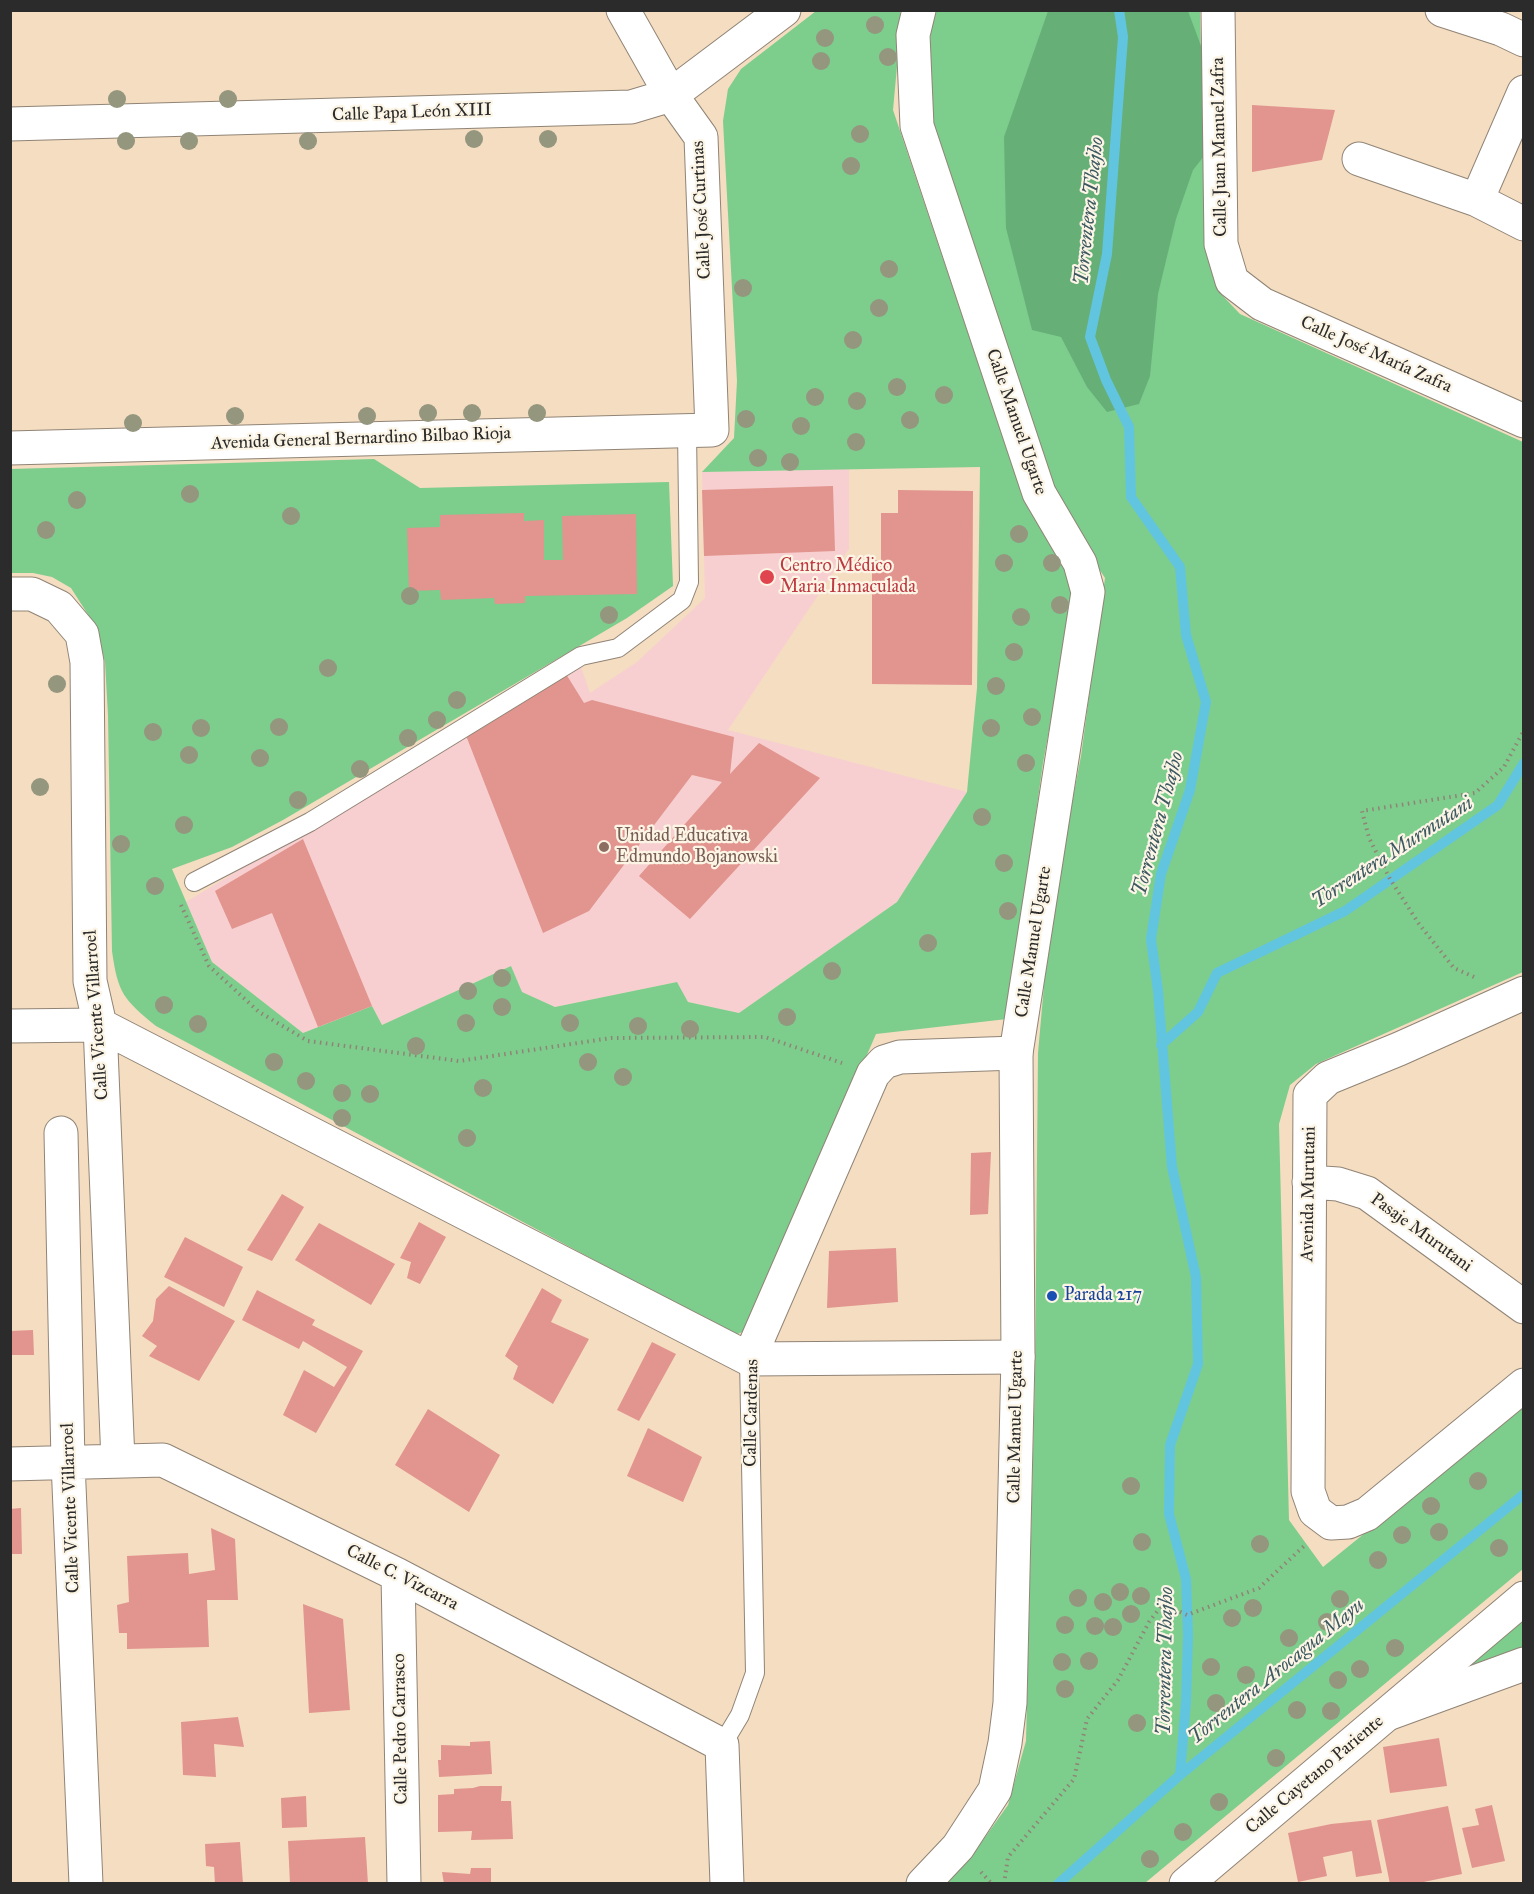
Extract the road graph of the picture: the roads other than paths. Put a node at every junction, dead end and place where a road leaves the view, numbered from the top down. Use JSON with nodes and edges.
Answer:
{"nodes":[{"id":1,"x":623,"y":10,"type":"edge"},
{"id":2,"x":784,"y":10,"type":"edge"},
{"id":3,"x":919,"y":10,"type":"edge"},
{"id":4,"x":1218,"y":10,"type":"edge"},
{"id":5,"x":1442,"y":10,"type":"edge"},
{"id":6,"x":1524,"y":40,"type":"edge"},
{"id":7,"x":1524,"y":92,"type":"edge"},
{"id":8,"x":671,"y":96,"type":"junction"},
{"id":9,"x":10,"y":124,"type":"edge"},
{"id":10,"x":1359,"y":159,"type":"dead end"},
{"id":11,"x":1477,"y":200,"type":"junction"},
{"id":12,"x":1524,"y":224,"type":"edge"},
{"id":13,"x":1232,"y":281,"type":"joint"},
{"id":14,"x":1524,"y":421,"type":"edge"},
{"id":15,"x":700,"y":430,"type":"junction"},
{"id":16,"x":10,"y":448,"type":"edge"},
{"id":17,"x":21,"y":594,"type":"edge"},
{"id":18,"x":194,"y":882,"type":"road end"},
{"id":19,"x":1521,"y":998,"type":"edge"},
{"id":20,"x":100,"y":1025,"type":"junction"},
{"id":21,"x":10,"y":1026,"type":"edge"},
{"id":22,"x":1016,"y":1053,"type":"junction"},
{"id":23,"x":61,"y":1133,"type":"dead end"},
{"id":24,"x":1309,"y":1182,"type":"junction"},
{"id":25,"x":1524,"y":1306,"type":"edge"},
{"id":26,"x":1018,"y":1357,"type":"junction"},
{"id":27,"x":748,"y":1359,"type":"junction"},
{"id":28,"x":1524,"y":1385,"type":"edge"},
{"id":29,"x":118,"y":1461,"type":"junction"},
{"id":30,"x":69,"y":1462,"type":"junction"},
{"id":31,"x":10,"y":1464,"type":"edge"},
{"id":32,"x":398,"y":1575,"type":"junction"},
{"id":33,"x":1524,"y":1598,"type":"edge"},
{"id":34,"x":1524,"y":1664,"type":"edge"},
{"id":35,"x":1385,"y":1715,"type":"junction"},
{"id":36,"x":722,"y":1745,"type":"junction"},
{"id":37,"x":86,"y":1884,"type":"edge"},
{"id":38,"x":404,"y":1884,"type":"edge"},
{"id":39,"x":727,"y":1884,"type":"edge"},
{"id":40,"x":923,"y":1884,"type":"edge"},
{"id":41,"x":1186,"y":1884,"type":"edge"}],
"edges":[{"from":1,"to":8,"type":"street","name":"Calle José Curtinas"},
{"from":2,"to":8,"type":"street","name":"Calle Papa León XIII"},
{"from":3,"to":22,"type":"street","name":"Calle Manuel Ugarte"},
{"from":4,"to":13,"type":"street","name":"Calle Juan Manuel Zafra"},
{"from":5,"to":6,"type":"street"},
{"from":7,"to":11,"type":"street"},
{"from":8,"to":9,"type":"street","name":"Calle Papa León XIII"},
{"from":8,"to":15,"type":"street","name":"Calle José Curtinas"},
{"from":10,"to":11,"type":"street"},
{"from":11,"to":12,"type":"street"},
{"from":13,"to":14,"type":"street","name":"Calle José María Zafra"},
{"from":15,"to":16,"type":"street","name":"Avenida General Bernardino Bilbao Rioja"},
{"from":15,"to":18,"type":"lane"},
{"from":17,"to":20,"type":"street","name":"Calle Vicente Villarroel"},
{"from":19,"to":24,"type":"street","name":"Avenida Murutani"},
{"from":20,"to":21,"type":"street"},
{"from":20,"to":27,"type":"street"},
{"from":20,"to":29,"type":"street","name":"Calle Vicente Villarroel"},
{"from":22,"to":26,"type":"street","name":"Calle Manuel Ugarte"},
{"from":22,"to":27,"type":"street","name":"Calle Cardenas"},
{"from":23,"to":30,"type":"street","name":"Calle Vicente Villarroel"},
{"from":24,"to":25,"type":"street","name":"Pasaje Murutani"},
{"from":24,"to":28,"type":"street","name":"Avenida Murutani"},
{"from":26,"to":27,"type":"street"},
{"from":26,"to":40,"type":"street","name":"Calle Manuel Ugarte"},
{"from":27,"to":36,"type":"lane","name":"Calle Cardenas"},
{"from":29,"to":30,"type":"street","name":"Calle C. Vizcarra"},
{"from":29,"to":32,"type":"street","name":"Calle C. Vizcarra"},
{"from":30,"to":31,"type":"street","name":"Calle C. Vizcarra"},
{"from":30,"to":37,"type":"street","name":"Calle Vicente Villarroel"},
{"from":32,"to":36,"type":"street","name":"Calle C. Vizcarra"},
{"from":32,"to":38,"type":"street","name":"Calle Pedro Carrasco"},
{"from":33,"to":35,"type":"street"},
{"from":34,"to":35,"type":"street","name":"Calle Cayetano Pariente"},
{"from":35,"to":41,"type":"street","name":"Calle Cayetano Pariente"},
{"from":36,"to":39,"type":"street"}]}
